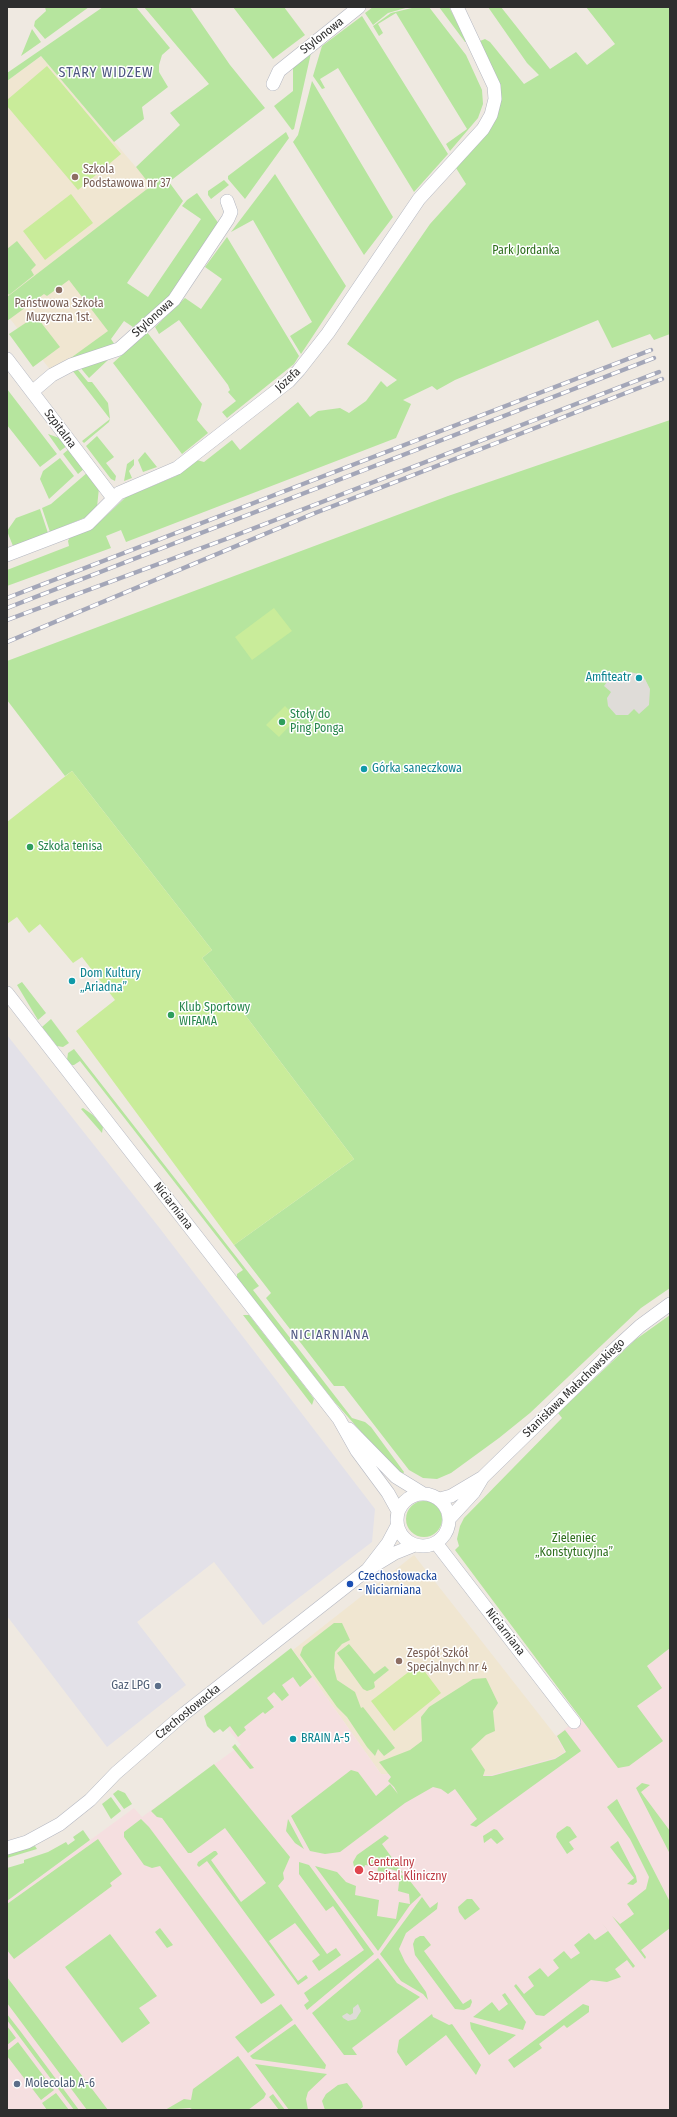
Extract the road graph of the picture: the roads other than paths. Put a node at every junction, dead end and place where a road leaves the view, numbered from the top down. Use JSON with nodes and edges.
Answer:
{"nodes":[{"id":1,"x":359,"y":7,"type":"edge"},
{"id":2,"x":457,"y":7,"type":"edge"},
{"id":3,"x":273,"y":84,"type":"dead end"},
{"id":4,"x":227,"y":201,"type":"dead end"},
{"id":5,"x":7,"y":359,"type":"edge"},
{"id":6,"x":32,"y":392,"type":"junction"},
{"id":7,"x":113,"y":498,"type":"junction"},
{"id":8,"x":7,"y":555,"type":"edge"},
{"id":9,"x":7,"y":993,"type":"edge"},
{"id":10,"x":670,"y":1304,"type":"edge"},
{"id":11,"x":338,"y":1419,"type":"junction"},
{"id":12,"x":483,"y":1477,"type":"junction"},
{"id":13,"x":422,"y":1493,"type":"junction"},
{"id":14,"x":440,"y":1499,"type":"junction"},
{"id":15,"x":398,"y":1511,"type":"junction"},
{"id":16,"x":450,"y":1518,"type":"junction"},
{"id":17,"x":397,"y":1526,"type":"junction"},
{"id":18,"x":436,"y":1543,"type":"junction"},
{"id":19,"x":414,"y":1545,"type":"junction"},
{"id":20,"x":367,"y":1570,"type":"junction"},
{"id":21,"x":574,"y":1722,"type":"dead end"},
{"id":22,"x":7,"y":1848,"type":"edge"}],
"edges":[{"from":1,"to":3,"type":"street","name":"Stylonowa"},
{"from":2,"to":7,"type":"street","name":"Józefa"},
{"from":4,"to":6,"type":"street","name":"Stylonowa"},
{"from":5,"to":6,"type":"street","name":"Szpitalna"},
{"from":6,"to":7,"type":"street","name":"Szpitalna"},
{"from":7,"to":8,"type":"street","name":"Józefa"},
{"from":9,"to":11,"type":"street","name":"Niciarniana"},
{"from":10,"to":12,"type":"street","name":"Stanisława Małachowskiego"},
{"from":11,"to":13,"type":"street","name":"Niciarniana"},
{"from":11,"to":15,"type":"street","name":"Niciarniana"},
{"from":12,"to":14,"type":"street","name":"Stanisława Małachowskiego"},
{"from":12,"to":16,"type":"street","name":"Stanisława Małachowskiego"},
{"from":13,"to":14,"type":"street"},
{"from":13,"to":15,"type":"street"},
{"from":14,"to":16,"type":"street"},
{"from":15,"to":17,"type":"street"},
{"from":16,"to":18,"type":"street"},
{"from":17,"to":19,"type":"street"},
{"from":17,"to":20,"type":"street","name":"Czechosłowacka"},
{"from":18,"to":19,"type":"street"},
{"from":18,"to":21,"type":"street","name":"Niciarniana"},
{"from":19,"to":20,"type":"street","name":"Czechosłowacka"},
{"from":20,"to":22,"type":"street","name":"Czechosłowacka"}]}
